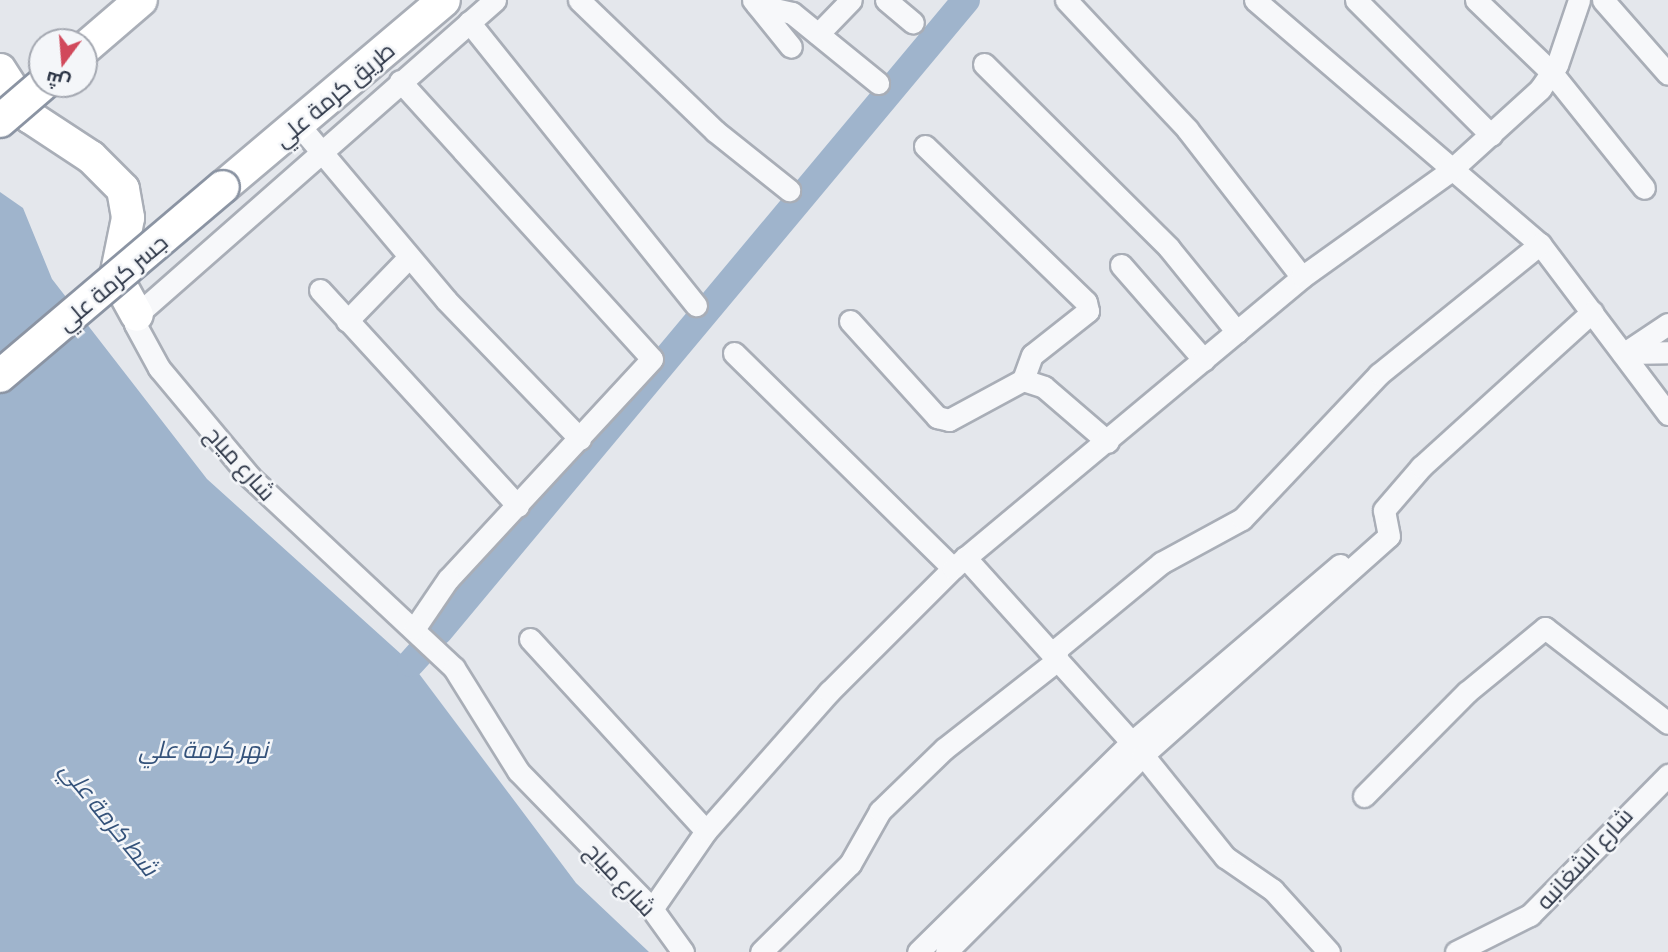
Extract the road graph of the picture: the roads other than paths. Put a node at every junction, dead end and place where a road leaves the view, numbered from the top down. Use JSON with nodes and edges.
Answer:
{"nodes":[{"id":1,"x":141,"y":0,"type":"edge"},
{"id":2,"x":444,"y":0,"type":"edge"},
{"id":3,"x":495,"y":0,"type":"edge"},
{"id":4,"x":579,"y":0,"type":"edge"},
{"id":5,"x":851,"y":0,"type":"edge"},
{"id":6,"x":886,"y":0,"type":"edge"},
{"id":7,"x":1066,"y":0,"type":"edge"},
{"id":8,"x":1255,"y":0,"type":"edge"},
{"id":9,"x":1356,"y":0,"type":"edge"},
{"id":10,"x":1476,"y":0,"type":"edge"},
{"id":11,"x":1579,"y":0,"type":"edge"},
{"id":12,"x":1603,"y":0,"type":"edge"},
{"id":13,"x":755,"y":2,"type":"edge"},
{"id":14,"x":469,"y":22,"type":"junction"},
{"id":15,"x":913,"y":23,"type":"dead end"},
{"id":16,"x":818,"y":34,"type":"junction"},
{"id":17,"x":98,"y":37,"type":"edge"},
{"id":18,"x":791,"y":47,"type":"dead end"},
{"id":19,"x":984,"y":64,"type":"dead end"},
{"id":20,"x":0,"y":70,"type":"edge"},
{"id":21,"x":1552,"y":73,"type":"junction"},
{"id":22,"x":1668,"y":74,"type":"edge"},
{"id":23,"x":400,"y":81,"type":"junction"},
{"id":24,"x":878,"y":83,"type":"dead end"},
{"id":25,"x":28,"y":97,"type":"edge"},
{"id":26,"x":0,"y":121,"type":"edge"},
{"id":27,"x":298,"y":124,"type":"junction"},
{"id":28,"x":1491,"y":135,"type":"junction"},
{"id":29,"x":925,"y":146,"type":"dead end"},
{"id":30,"x":321,"y":151,"type":"junction"},
{"id":31,"x":1450,"y":171,"type":"junction"},
{"id":32,"x":223,"y":187,"type":"joint"},
{"id":33,"x":1644,"y":188,"type":"dead end"},
{"id":34,"x":789,"y":190,"type":"dead end"},
{"id":35,"x":1540,"y":244,"type":"junction"},
{"id":36,"x":410,"y":257,"type":"junction"},
{"id":37,"x":1121,"y":265,"type":"dead end"},
{"id":38,"x":1302,"y":278,"type":"junction"},
{"id":39,"x":320,"y":290,"type":"dead end"},
{"id":40,"x":696,"y":305,"type":"dead end"},
{"id":41,"x":1592,"y":312,"type":"junction"},
{"id":42,"x":137,"y":315,"type":"junction"},
{"id":43,"x":347,"y":321,"type":"junction"},
{"id":44,"x":850,"y":321,"type":"dead end"},
{"id":45,"x":1668,"y":324,"type":"edge"},
{"id":46,"x":1237,"y":332,"type":"junction"},
{"id":47,"x":1668,"y":352,"type":"edge"},
{"id":48,"x":734,"y":353,"type":"dead end"},
{"id":49,"x":1623,"y":354,"type":"junction"},
{"id":50,"x":1204,"y":360,"type":"junction"},
{"id":51,"x":0,"y":376,"type":"edge"},
{"id":52,"x":1023,"y":380,"type":"junction"},
{"id":53,"x":1668,"y":414,"type":"edge"},
{"id":54,"x":580,"y":439,"type":"junction"},
{"id":55,"x":1108,"y":442,"type":"junction"},
{"id":56,"x":518,"y":506,"type":"junction"},
{"id":57,"x":959,"y":562,"type":"junction"},
{"id":58,"x":414,"y":629,"type":"junction"},
{"id":59,"x":530,"y":639,"type":"dead end"},
{"id":60,"x":1058,"y":657,"type":"junction"},
{"id":61,"x":1668,"y":723,"type":"edge"},
{"id":62,"x":1137,"y":748,"type":"junction"},
{"id":63,"x":1668,"y":775,"type":"edge"},
{"id":64,"x":1364,"y":796,"type":"dead end"},
{"id":65,"x":706,"y":831,"type":"junction"},
{"id":66,"x":652,"y":909,"type":"junction"},
{"id":67,"x":950,"y":945,"type":"edge"},
{"id":68,"x":683,"y":952,"type":"edge"},
{"id":69,"x":761,"y":952,"type":"edge"},
{"id":70,"x":918,"y":952,"type":"edge"},
{"id":71,"x":1329,"y":952,"type":"edge"},
{"id":72,"x":1456,"y":952,"type":"edge"}],
"edges":[{"from":1,"to":17,"type":"highway"},
{"from":2,"to":27,"type":"highway","name":"طريق كرمة علي"},
{"from":3,"to":14,"type":"street"},
{"from":4,"to":34,"type":"street"},
{"from":5,"to":16,"type":"street"},
{"from":6,"to":15,"type":"street"},
{"from":7,"to":38,"type":"street"},
{"from":8,"to":31,"type":"street"},
{"from":9,"to":28,"type":"street"},
{"from":10,"to":21,"type":"street"},
{"from":11,"to":21,"type":"street"},
{"from":12,"to":22,"type":"street"},
{"from":13,"to":16,"type":"street"},
{"from":13,"to":18,"type":"street"},
{"from":14,"to":23,"type":"street"},
{"from":14,"to":40,"type":"street"},
{"from":16,"to":24,"type":"street"},
{"from":19,"to":46,"type":"street"},
{"from":20,"to":42,"type":"highway"},
{"from":21,"to":28,"type":"street"},
{"from":21,"to":33,"type":"street"},
{"from":23,"to":30,"type":"street"},
{"from":23,"to":54,"type":"street"},
{"from":25,"to":26,"type":"highway","bridge":true},
{"from":27,"to":30,"type":"street"},
{"from":27,"to":32,"type":"highway","name":"طريق كرمة علي"},
{"from":28,"to":31,"type":"street"},
{"from":29,"to":52,"type":"street"},
{"from":30,"to":36,"type":"street"},
{"from":30,"to":42,"type":"street"},
{"from":31,"to":35,"type":"street"},
{"from":31,"to":38,"type":"street"},
{"from":32,"to":51,"type":"highway","name":"جسر كرمة علي","bridge":true},
{"from":35,"to":41,"type":"street"},
{"from":35,"to":60,"type":"street"},
{"from":36,"to":43,"type":"street"},
{"from":36,"to":54,"type":"street"},
{"from":37,"to":50,"type":"street"},
{"from":38,"to":46,"type":"street"},
{"from":39,"to":43,"type":"street"},
{"from":41,"to":49,"type":"street"},
{"from":41,"to":62,"type":"street"},
{"from":42,"to":58,"type":"street","name":"شارع مياح"},
{"from":43,"to":56,"type":"street"},
{"from":44,"to":52,"type":"street"},
{"from":45,"to":49,"type":"street"},
{"from":46,"to":50,"type":"street"},
{"from":47,"to":49,"type":"street"},
{"from":48,"to":57,"type":"street"},
{"from":49,"to":53,"type":"street"},
{"from":50,"to":55,"type":"street"},
{"from":52,"to":55,"type":"street"},
{"from":54,"to":56,"type":"street"},
{"from":55,"to":57,"type":"street"},
{"from":56,"to":58,"type":"street"},
{"from":57,"to":60,"type":"street"},
{"from":57,"to":65,"type":"street"},
{"from":58,"to":66,"type":"street","name":"شارع مياح"},
{"from":59,"to":65,"type":"street"},
{"from":60,"to":62,"type":"street"},
{"from":60,"to":69,"type":"street"},
{"from":61,"to":64,"type":"street"},
{"from":62,"to":67,"type":"street"},
{"from":62,"to":71,"type":"street"},
{"from":63,"to":72,"type":"street","name":"شارع الشغانبه"},
{"from":65,"to":66,"type":"street"},
{"from":66,"to":68,"type":"street","name":"شارع مياح"},
{"from":67,"to":70,"type":"street"}]}
